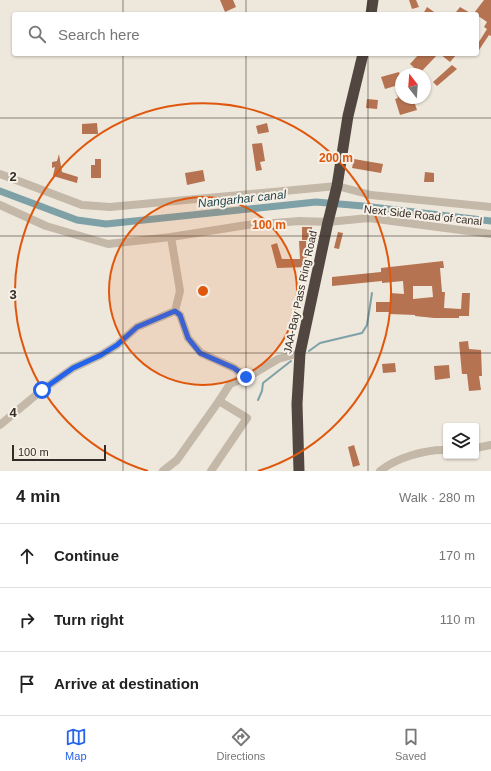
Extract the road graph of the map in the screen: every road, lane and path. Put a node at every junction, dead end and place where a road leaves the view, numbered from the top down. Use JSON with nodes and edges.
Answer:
{"nodes":[{"id":1,"x":374,"y":0,"type":"edge"},
{"id":2,"x":371,"y":12,"type":"edge"},
{"id":3,"x":363,"y":56,"type":"edge"},
{"id":4,"x":0,"y":174,"type":"edge"},
{"id":5,"x":337,"y":186,"type":"junction"},
{"id":6,"x":0,"y":205,"type":"edge"},
{"id":7,"x":491,"y":207,"type":"edge"},
{"id":8,"x":329,"y":218,"type":"junction"},
{"id":9,"x":491,"y":234,"type":"edge"},
{"id":10,"x":171,"y":237,"type":"junction"},
{"id":11,"x":175,"y":311,"type":"junction"},
{"id":12,"x":300,"y":353,"type":"junction"},
{"id":13,"x":246,"y":377,"type":"junction"},
{"id":14,"x":219,"y":401,"type":"junction"},
{"id":15,"x":0,"y":425,"type":"edge"},
{"id":16,"x":491,"y":445,"type":"edge"},
{"id":17,"x":479,"y":447,"type":"edge"},
{"id":18,"x":443,"y":450,"type":"edge"},
{"id":19,"x":163,"y":471,"type":"edge"},
{"id":20,"x":211,"y":471,"type":"edge"},
{"id":21,"x":299,"y":471,"type":"edge"},
{"id":22,"x":380,"y":471,"type":"edge"}],
"edges":[{"from":1,"to":2,"type":"highway"},
{"from":3,"to":5,"type":"highway"},
{"from":4,"to":5,"type":"street"},
{"from":5,"to":7,"type":"street"},
{"from":5,"to":8,"type":"highway","name":"JAA-Bay Pass Ring Road"},
{"from":6,"to":10,"type":"street","name":"Next Side Road of canal"},
{"from":8,"to":9,"type":"street","name":"Next Side Road of canal"},
{"from":8,"to":10,"type":"street","name":"Next Side Road of canal"},
{"from":8,"to":12,"type":"highway","name":"JAA-Bay Pass Ring Road"},
{"from":10,"to":11,"type":"street"},
{"from":11,"to":13,"type":"street"},
{"from":11,"to":15,"type":"street"},
{"from":12,"to":13,"type":"street"},
{"from":12,"to":21,"type":"highway","name":"JAA-Bay Pass Ring Road"},
{"from":13,"to":14,"type":"street"},
{"from":14,"to":19,"type":"street"},
{"from":14,"to":20,"type":"street"},
{"from":16,"to":17,"type":"street"},
{"from":18,"to":22,"type":"street"}]}
